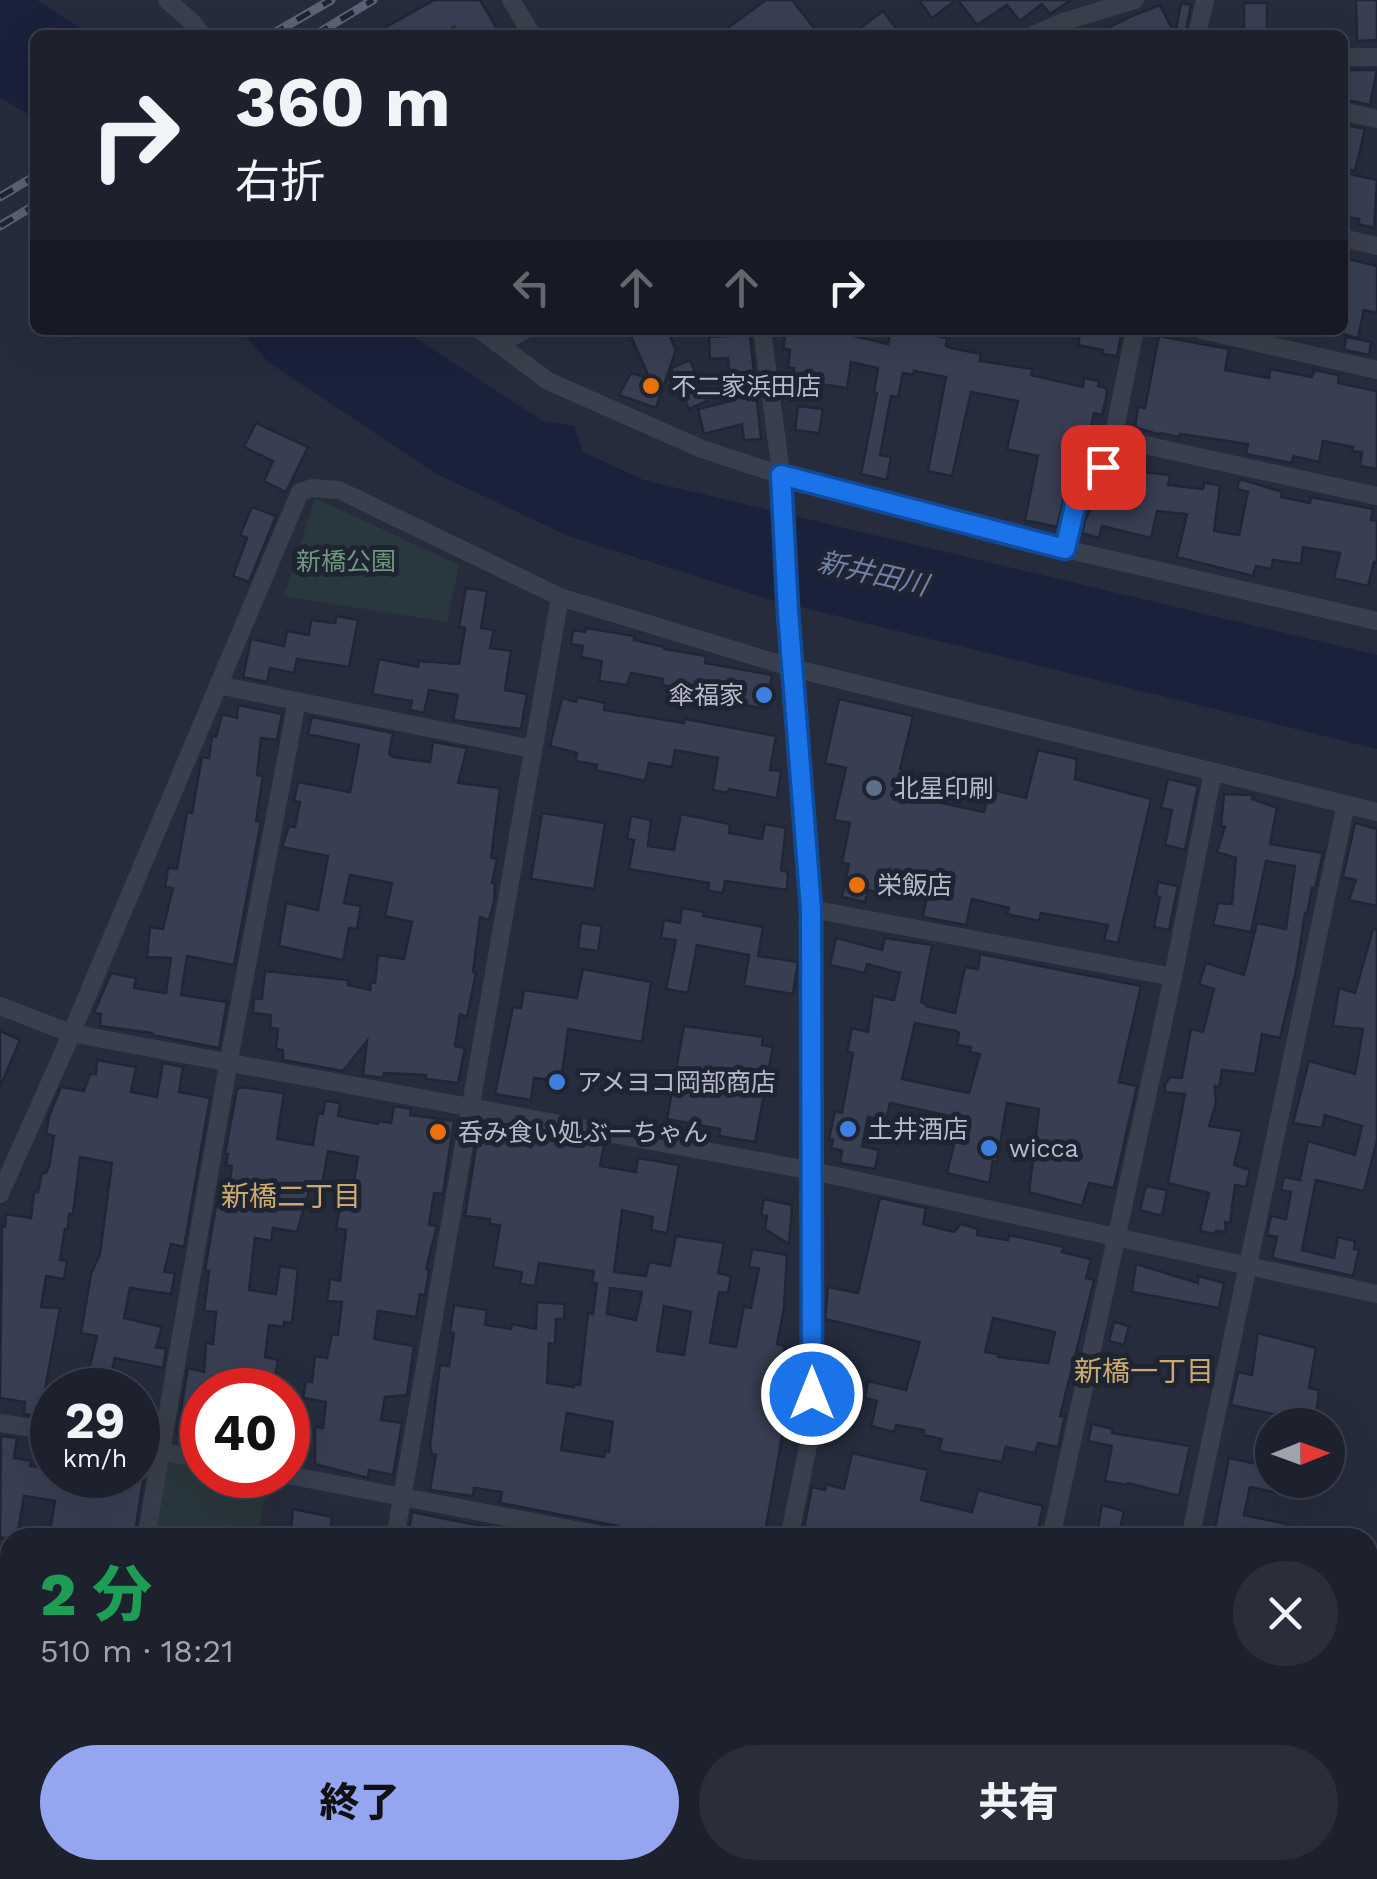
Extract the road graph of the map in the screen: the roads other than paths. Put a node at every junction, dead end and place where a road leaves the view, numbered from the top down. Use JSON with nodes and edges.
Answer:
{"nodes":[{"id":1,"x":167,"y":0,"type":"edge"},
{"id":2,"x":511,"y":0,"type":"edge"},
{"id":3,"x":1135,"y":0,"type":"edge"},
{"id":4,"x":1205,"y":0,"type":"edge"},
{"id":5,"x":199,"y":30,"type":"edge"},
{"id":6,"x":529,"y":30,"type":"edge"},
{"id":7,"x":1045,"y":30,"type":"edge"},
{"id":8,"x":1198,"y":30,"type":"edge"},
{"id":9,"x":1348,"y":57,"type":"edge"},
{"id":10,"x":1377,"y":57,"type":"edge"},
{"id":11,"x":1348,"y":113,"type":"edge"},
{"id":12,"x":1377,"y":120,"type":"edge"},
{"id":13,"x":1348,"y":239,"type":"edge"},
{"id":14,"x":1377,"y":246,"type":"edge"},
{"id":15,"x":486,"y":335,"type":"edge"},
{"id":16,"x":515,"y":335,"type":"edge"},
{"id":17,"x":763,"y":335,"type":"edge"},
{"id":18,"x":1134,"y":335,"type":"edge"},
{"id":19,"x":1224,"y":335,"type":"edge"},
{"id":20,"x":498,"y":344,"type":"junction"},
{"id":21,"x":1377,"y":370,"type":"edge"},
{"id":22,"x":1112,"y":438,"type":"junction"},
{"id":23,"x":781,"y":475,"type":"junction"},
{"id":24,"x":1377,"y":496,"type":"edge"},
{"id":25,"x":1065,"y":549,"type":"junction"},
{"id":26,"x":560,"y":597,"type":"junction"},
{"id":27,"x":1377,"y":621,"type":"edge"},
{"id":28,"x":793,"y":668,"type":"junction"},
{"id":29,"x":218,"y":685,"type":"junction"},
{"id":30,"x":298,"y":702,"type":"junction"},
{"id":31,"x":532,"y":750,"type":"junction"},
{"id":32,"x":1213,"y":772,"type":"junction"},
{"id":33,"x":1346,"y":804,"type":"junction"},
{"id":34,"x":1377,"y":812,"type":"edge"},
{"id":35,"x":811,"y":909,"type":"junction"},
{"id":36,"x":1173,"y":977,"type":"junction"},
{"id":37,"x":0,"y":1006,"type":"edge"},
{"id":38,"x":70,"y":1033,"type":"junction"},
{"id":39,"x":228,"y":1065,"type":"junction"},
{"id":40,"x":473,"y":1107,"type":"junction"},
{"id":41,"x":813,"y":1172,"type":"junction"},
{"id":42,"x":0,"y":1194,"type":"edge"},
{"id":43,"x":1115,"y":1237,"type":"junction"},
{"id":44,"x":1248,"y":1266,"type":"junction"},
{"id":45,"x":1377,"y":1294,"type":"edge"},
{"id":46,"x":0,"y":1422,"type":"edge"},
{"id":47,"x":30,"y":1427,"type":"edge"},
{"id":48,"x":162,"y":1452,"type":"junction"},
{"id":49,"x":180,"y":1455,"type":"edge"},
{"id":50,"x":310,"y":1479,"type":"edge"},
{"id":51,"x":402,"y":1498,"type":"junction"},
{"id":52,"x":148,"y":1528,"type":"edge"},
{"id":53,"x":398,"y":1528,"type":"edge"},
{"id":54,"x":562,"y":1528,"type":"edge"},
{"id":55,"x":791,"y":1528,"type":"edge"},
{"id":56,"x":1053,"y":1528,"type":"edge"},
{"id":57,"x":1192,"y":1528,"type":"edge"}],
"edges":[{"from":1,"to":5,"type":"street"},
{"from":2,"to":6,"type":"street"},
{"from":3,"to":7,"type":"street"},
{"from":4,"to":8,"type":"street"},
{"from":9,"to":10,"type":"street"},
{"from":11,"to":12,"type":"street"},
{"from":13,"to":14,"type":"street"},
{"from":15,"to":20,"type":"street"},
{"from":16,"to":20,"type":"street"},
{"from":17,"to":23,"type":"street"},
{"from":18,"to":22,"type":"street"},
{"from":19,"to":21,"type":"street"},
{"from":20,"to":23,"type":"street"},
{"from":22,"to":24,"type":"street"},
{"from":22,"to":25,"type":"street"},
{"from":23,"to":25,"type":"street"},
{"from":23,"to":28,"type":"street"},
{"from":25,"to":27,"type":"street"},
{"from":26,"to":28,"type":"street"},
{"from":26,"to":29,"type":"street"},
{"from":26,"to":31,"type":"street"},
{"from":28,"to":32,"type":"street"},
{"from":28,"to":35,"type":"street"},
{"from":29,"to":30,"type":"street"},
{"from":29,"to":38,"type":"street"},
{"from":30,"to":31,"type":"street"},
{"from":30,"to":39,"type":"street"},
{"from":31,"to":40,"type":"street"},
{"from":32,"to":33,"type":"street"},
{"from":32,"to":36,"type":"street"},
{"from":33,"to":34,"type":"street"},
{"from":33,"to":44,"type":"street"},
{"from":35,"to":36,"type":"street"},
{"from":35,"to":41,"type":"street"},
{"from":36,"to":43,"type":"street"},
{"from":37,"to":38,"type":"street"},
{"from":38,"to":39,"type":"street"},
{"from":38,"to":42,"type":"street"},
{"from":39,"to":40,"type":"street"},
{"from":39,"to":48,"type":"street"},
{"from":40,"to":41,"type":"street"},
{"from":40,"to":51,"type":"street"},
{"from":41,"to":43,"type":"street"},
{"from":41,"to":55,"type":"street"},
{"from":43,"to":44,"type":"street"},
{"from":43,"to":56,"type":"street"},
{"from":44,"to":45,"type":"street"},
{"from":44,"to":57,"type":"street"},
{"from":46,"to":47,"type":"street"},
{"from":48,"to":49,"type":"street"},
{"from":48,"to":52,"type":"street"},
{"from":50,"to":51,"type":"street"},
{"from":51,"to":53,"type":"street"},
{"from":51,"to":54,"type":"street"}]}
